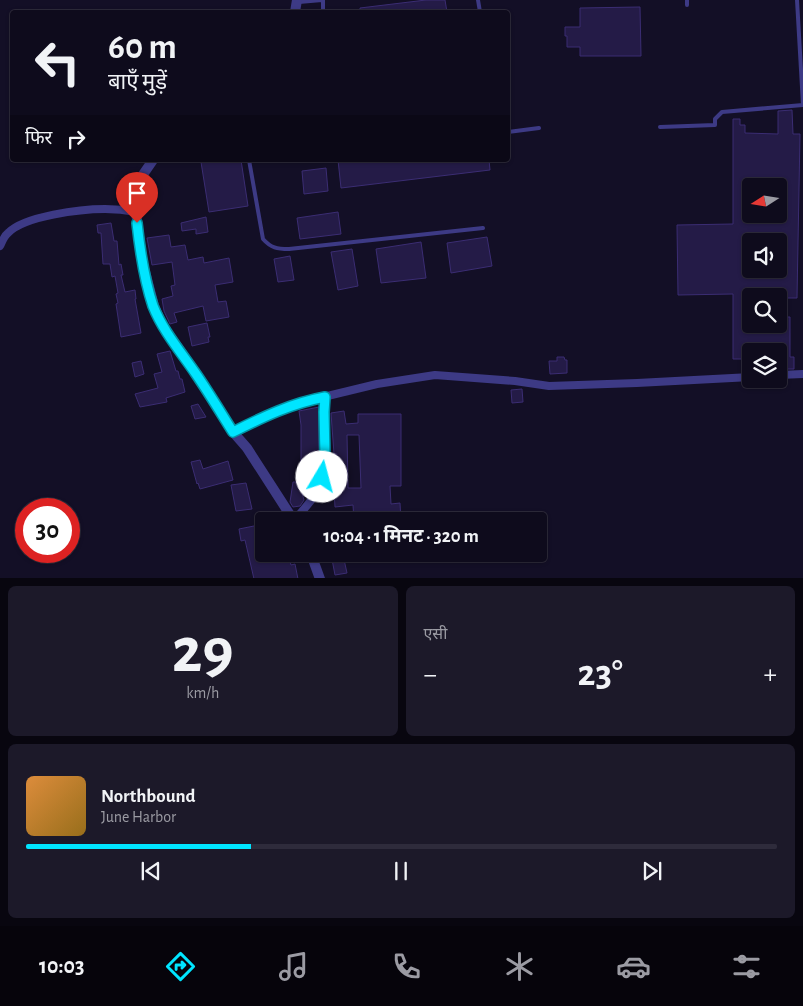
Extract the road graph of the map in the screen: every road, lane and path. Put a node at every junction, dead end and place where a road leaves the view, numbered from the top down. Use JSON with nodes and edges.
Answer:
{"nodes":[{"id":1,"x":322,"y":0,"type":"edge"},
{"id":2,"x":797,"y":0,"type":"edge"},
{"id":3,"x":296,"y":5,"type":"edge"},
{"id":4,"x":803,"y":105,"type":"edge"},
{"id":5,"x":660,"y":127,"type":"dead end"},
{"id":6,"x":539,"y":128,"type":"dead end"},
{"id":7,"x":510,"y":132,"type":"edge"},
{"id":8,"x":152,"y":162,"type":"edge"},
{"id":9,"x":249,"y":162,"type":"edge"},
{"id":10,"x":136,"y":212,"type":"junction"},
{"id":11,"x":482,"y":228,"type":"dead end"},
{"id":12,"x":0,"y":246,"type":"edge"},
{"id":13,"x":803,"y":374,"type":"edge"},
{"id":14,"x":787,"y":375,"type":"edge"},
{"id":15,"x":742,"y":377,"type":"edge"},
{"id":16,"x":325,"y":397,"type":"junction"},
{"id":17,"x":233,"y":432,"type":"junction"},
{"id":18,"x":288,"y":512,"type":"edge"},
{"id":19,"x":301,"y":512,"type":"edge"},
{"id":20,"x":314,"y":562,"type":"edge"},
{"id":21,"x":320,"y":578,"type":"edge"}],
"edges":[{"from":1,"to":3,"type":"lane"},
{"from":2,"to":4,"type":"lane"},
{"from":4,"to":5,"type":"lane"},
{"from":6,"to":7,"type":"lane"},
{"from":8,"to":10,"type":"street"},
{"from":9,"to":11,"type":"lane"},
{"from":10,"to":12,"type":"street"},
{"from":10,"to":17,"type":"street"},
{"from":13,"to":14,"type":"street"},
{"from":15,"to":16,"type":"street"},
{"from":16,"to":17,"type":"street"},
{"from":16,"to":19,"type":"street"},
{"from":17,"to":18,"type":"street"},
{"from":20,"to":21,"type":"street"}]}
